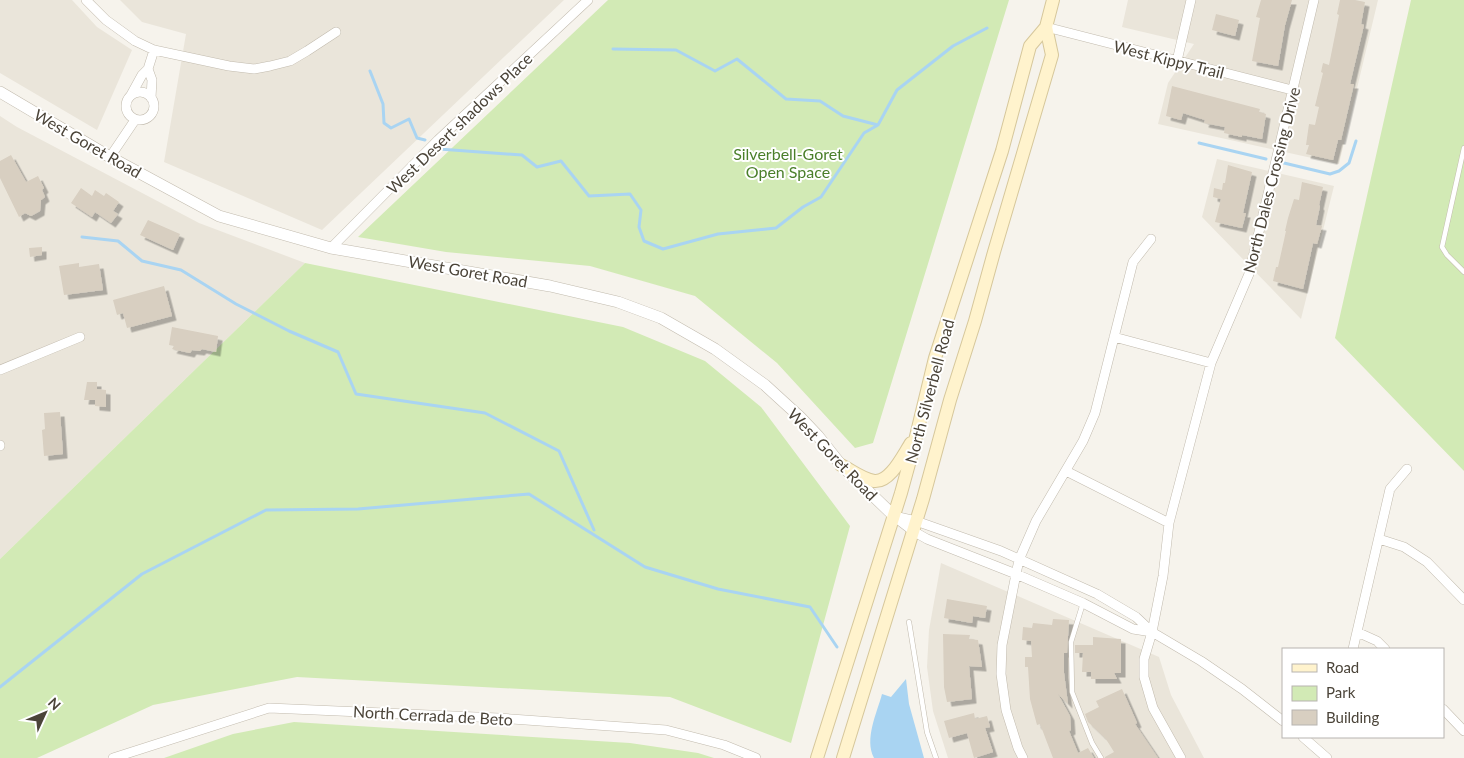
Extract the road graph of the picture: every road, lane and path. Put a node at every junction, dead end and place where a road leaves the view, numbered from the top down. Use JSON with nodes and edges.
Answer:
{"nodes":[{"id":1,"x":86,"y":0,"type":"edge"},
{"id":2,"x":588,"y":0,"type":"edge"},
{"id":3,"x":1053,"y":0,"type":"edge"},
{"id":4,"x":1191,"y":0,"type":"edge"},
{"id":5,"x":1314,"y":0,"type":"edge"},
{"id":6,"x":1046,"y":27,"type":"junction"},
{"id":7,"x":336,"y":32,"type":"dead end"},
{"id":8,"x":154,"y":50,"type":"junction"},
{"id":9,"x":1177,"y":61,"type":"junction"},
{"id":10,"x":148,"y":69,"type":"junction"},
{"id":11,"x":1292,"y":90,"type":"junction"},
{"id":12,"x":0,"y":92,"type":"edge"},
{"id":13,"x":131,"y":95,"type":"junction"},
{"id":14,"x":151,"y":98,"type":"junction"},
{"id":15,"x":135,"y":120,"type":"junction"},
{"id":16,"x":1464,"y":148,"type":"edge"},
{"id":17,"x":110,"y":157,"type":"junction"},
{"id":18,"x":1151,"y":238,"type":"dead end"},
{"id":19,"x":331,"y":248,"type":"junction"},
{"id":20,"x":1464,"y":272,"type":"edge"},
{"id":21,"x":80,"y":337,"type":"dead end"},
{"id":22,"x":1114,"y":337,"type":"junction"},
{"id":23,"x":1211,"y":362,"type":"junction"},
{"id":24,"x":0,"y":370,"type":"edge"},
{"id":25,"x":917,"y":435,"type":"junction"},
{"id":26,"x":841,"y":465,"type":"junction"},
{"id":27,"x":1407,"y":469,"type":"dead end"},
{"id":28,"x":1066,"y":471,"type":"junction"},
{"id":29,"x":894,"y":516,"type":"junction"},
{"id":30,"x":1169,"y":523,"type":"junction"},
{"id":31,"x":915,"y":526,"type":"junction"},
{"id":32,"x":1379,"y":538,"type":"junction"},
{"id":33,"x":1019,"y":560,"type":"junction"},
{"id":34,"x":1016,"y":574,"type":"junction"},
{"id":35,"x":1464,"y":600,"type":"edge"},
{"id":36,"x":1083,"y":603,"type":"junction"},
{"id":37,"x":908,"y":622,"type":"dead end"},
{"id":38,"x":1152,"y":632,"type":"junction"},
{"id":39,"x":1357,"y":632,"type":"junction"},
{"id":40,"x":1353,"y":648,"type":"edge"},
{"id":41,"x":1384,"y":648,"type":"edge"},
{"id":42,"x":1444,"y":710,"type":"edge"},
{"id":43,"x":1282,"y":720,"type":"edge"},
{"id":44,"x":1464,"y":731,"type":"edge"},
{"id":45,"x":1305,"y":738,"type":"edge"},
{"id":46,"x":113,"y":758,"type":"edge"},
{"id":47,"x":756,"y":758,"type":"edge"},
{"id":48,"x":817,"y":758,"type":"edge"},
{"id":49,"x":843,"y":758,"type":"edge"},
{"id":50,"x":936,"y":758,"type":"edge"},
{"id":51,"x":1022,"y":758,"type":"edge"},
{"id":52,"x":1101,"y":758,"type":"edge"},
{"id":53,"x":1182,"y":758,"type":"edge"},
{"id":54,"x":1327,"y":758,"type":"edge"}],
"edges":[{"from":1,"to":8,"type":"street"},
{"from":2,"to":19,"type":"street","name":"West Desert shadows Place"},
{"from":3,"to":6,"type":"main road","name":"North Silverbell Road"},
{"from":4,"to":9,"type":"street"},
{"from":5,"to":11,"type":"street","name":"North Dales Crossing Drive"},
{"from":6,"to":9,"type":"street","name":"West Kippy Trail"},
{"from":6,"to":25,"type":"main road","name":"North Silverbell Road"},
{"from":6,"to":31,"type":"main road","name":"North Silverbell Road"},
{"from":7,"to":8,"type":"street"},
{"from":8,"to":10,"type":"street"},
{"from":9,"to":11,"type":"street","name":"West Kippy Trail"},
{"from":10,"to":13,"type":"street"},
{"from":10,"to":14,"type":"street"},
{"from":11,"to":23,"type":"street","name":"North Dales Crossing Drive"},
{"from":12,"to":17,"type":"street","name":"West Goret Road"},
{"from":13,"to":14,"type":"street"},
{"from":13,"to":15,"type":"street"},
{"from":14,"to":15,"type":"street"},
{"from":15,"to":17,"type":"street"},
{"from":16,"to":20,"type":"lane"},
{"from":17,"to":19,"type":"street","name":"West Goret Road"},
{"from":18,"to":22,"type":"street"},
{"from":19,"to":26,"type":"street","name":"West Goret Road"},
{"from":21,"to":24,"type":"street"},
{"from":22,"to":23,"type":"street"},
{"from":22,"to":28,"type":"street"},
{"from":23,"to":30,"type":"street","name":"North Dales Crossing Drive"},
{"from":25,"to":26,"type":"main road"},
{"from":25,"to":29,"type":"main road","name":"North Silverbell Road"},
{"from":26,"to":29,"type":"street","name":"West Goret Road"},
{"from":27,"to":32,"type":"street"},
{"from":28,"to":30,"type":"street"},
{"from":28,"to":33,"type":"street"},
{"from":29,"to":31,"type":"street","name":"West Goret Road"},
{"from":29,"to":48,"type":"main road","name":"North Silverbell Road"},
{"from":30,"to":38,"type":"street","name":"North Dales Crossing Drive"},
{"from":31,"to":33,"type":"street","name":"West Goret Road"},
{"from":31,"to":34,"type":"street","name":"West Goret Road"},
{"from":31,"to":49,"type":"main road","name":"North Silverbell Road"},
{"from":32,"to":35,"type":"street"},
{"from":32,"to":39,"type":"street"},
{"from":33,"to":34,"type":"street"},
{"from":33,"to":38,"type":"street","name":"West Goret Road"},
{"from":34,"to":36,"type":"street","name":"West Goret Road"},
{"from":34,"to":51,"type":"street"},
{"from":36,"to":38,"type":"street","name":"West Goret Road"},
{"from":36,"to":52,"type":"lane"},
{"from":37,"to":50,"type":"lane"},
{"from":38,"to":43,"type":"street","name":"West Goret Road"},
{"from":38,"to":53,"type":"street","name":"North Dales Crossing Drive"},
{"from":39,"to":40,"type":"street"},
{"from":39,"to":41,"type":"street"},
{"from":42,"to":44,"type":"street"},
{"from":45,"to":54,"type":"street"},
{"from":46,"to":47,"type":"street","name":"North Cerrada de Beto"}]}
